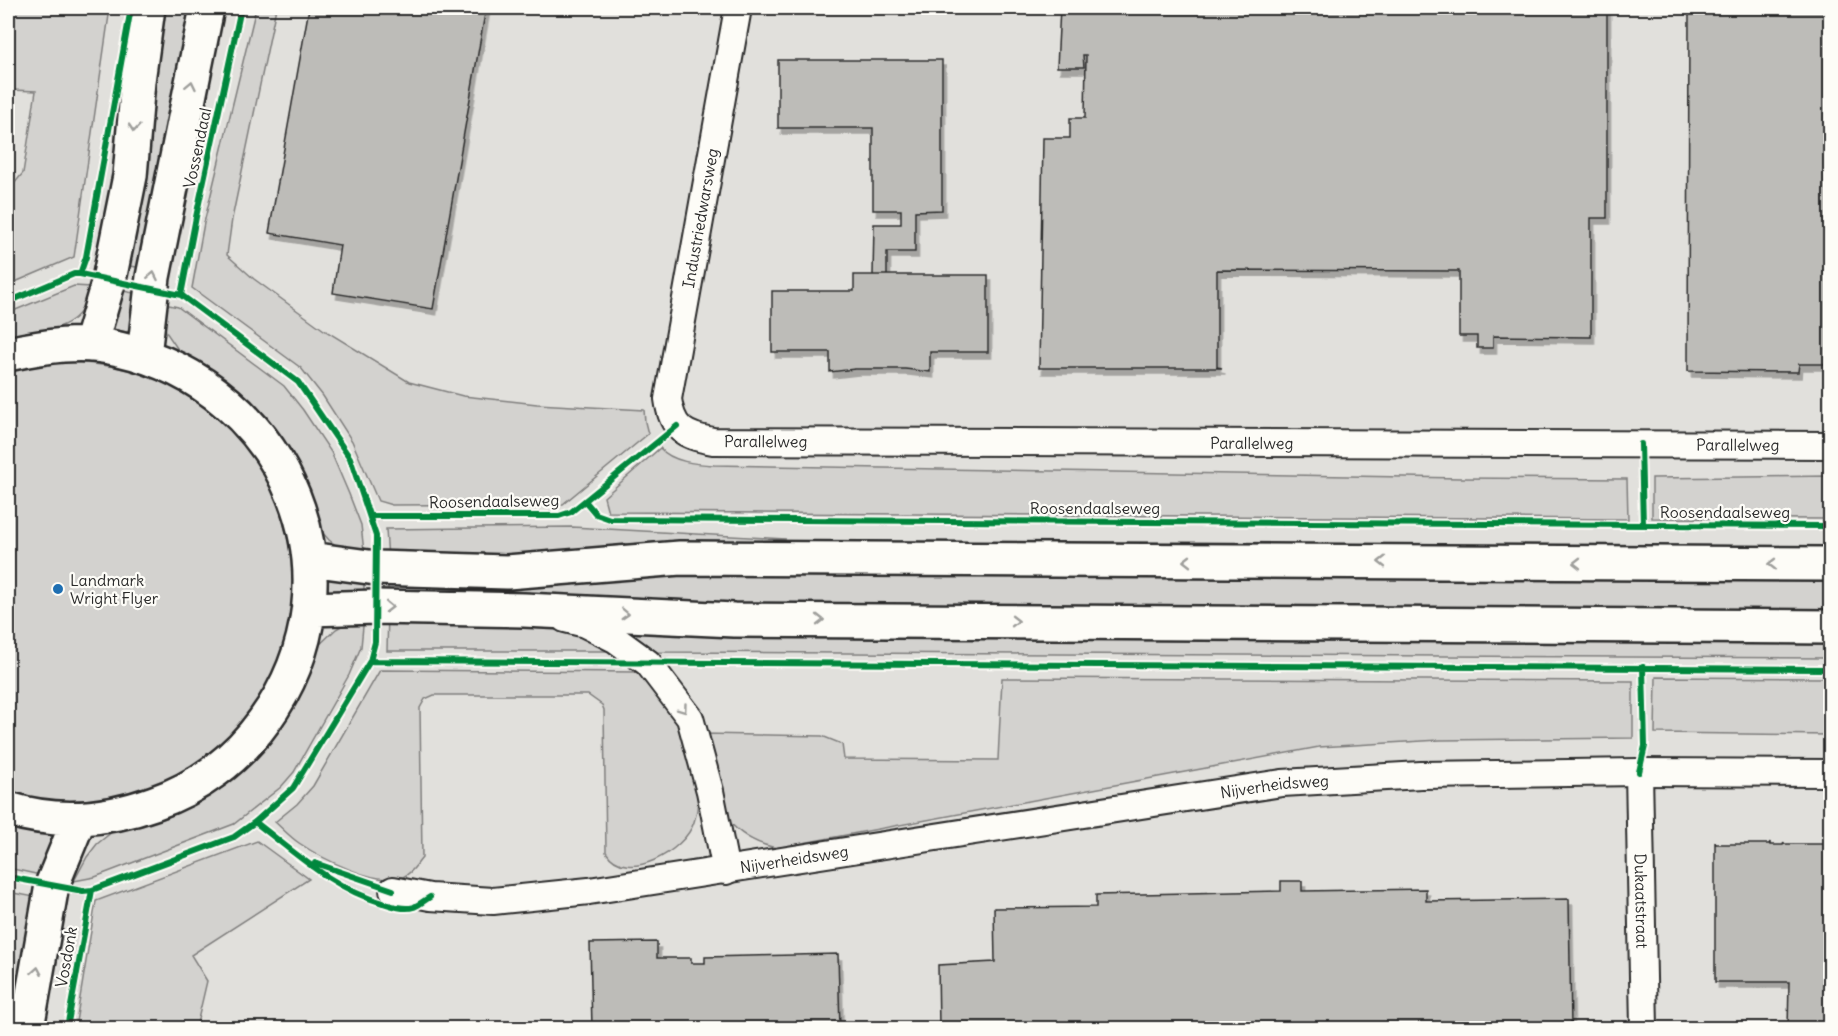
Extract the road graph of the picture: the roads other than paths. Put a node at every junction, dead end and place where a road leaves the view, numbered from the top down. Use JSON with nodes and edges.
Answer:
{"nodes":[{"id":1,"x":148,"y":8,"type":"edge"},
{"id":2,"x":207,"y":8,"type":"edge"},
{"id":3,"x":738,"y":8,"type":"edge"},
{"id":4,"x":90,"y":345,"type":"junction"},
{"id":5,"x":8,"y":354,"type":"edge"},
{"id":6,"x":144,"y":355,"type":"junction"},
{"id":7,"x":677,"y":426,"type":"joint"},
{"id":8,"x":1830,"y":445,"type":"edge"},
{"id":9,"x":310,"y":559,"type":"junction"},
{"id":10,"x":1830,"y":564,"type":"edge"},
{"id":11,"x":309,"y":609,"type":"junction"},
{"id":12,"x":524,"y":610,"type":"junction"},
{"id":13,"x":1830,"y":627,"type":"edge"},
{"id":14,"x":1639,"y":772,"type":"junction"},
{"id":15,"x":1830,"y":772,"type":"edge"},
{"id":16,"x":8,"y":809,"type":"edge"},
{"id":17,"x":79,"y":819,"type":"junction"},
{"id":18,"x":726,"y":871,"type":"junction"},
{"id":19,"x":393,"y":890,"type":"dead end"},
{"id":20,"x":27,"y":1029,"type":"edge"},
{"id":21,"x":1644,"y":1029,"type":"edge"}],
"edges":[{"from":1,"to":4,"type":"street","one_way":true},
{"from":6,"to":2,"type":"street","name":"Vossendaal","one_way":true},
{"from":3,"to":7,"type":"street","name":"Industriedwarsweg"},
{"from":4,"to":5,"type":"street"},
{"from":4,"to":6,"type":"street"},
{"from":6,"to":9,"type":"street"},
{"from":7,"to":8,"type":"street","name":"Parallelweg"},
{"from":10,"to":9,"type":"street","one_way":true},
{"from":9,"to":11,"type":"street"},
{"from":11,"to":12,"type":"street","one_way":true},
{"from":11,"to":17,"type":"street"},
{"from":12,"to":13,"type":"street","one_way":true},
{"from":12,"to":18,"type":"street","name":"Nijverheidsweg","one_way":true},
{"from":14,"to":15,"type":"street","name":"Nijverheidsweg"},
{"from":14,"to":18,"type":"street","name":"Nijverheidsweg"},
{"from":14,"to":21,"type":"street","name":"Dukaatstraat"},
{"from":16,"to":17,"type":"street"},
{"from":20,"to":17,"type":"street","name":"Vosdonk","one_way":true},
{"from":18,"to":19,"type":"street","name":"Nijverheidsweg"}]}
